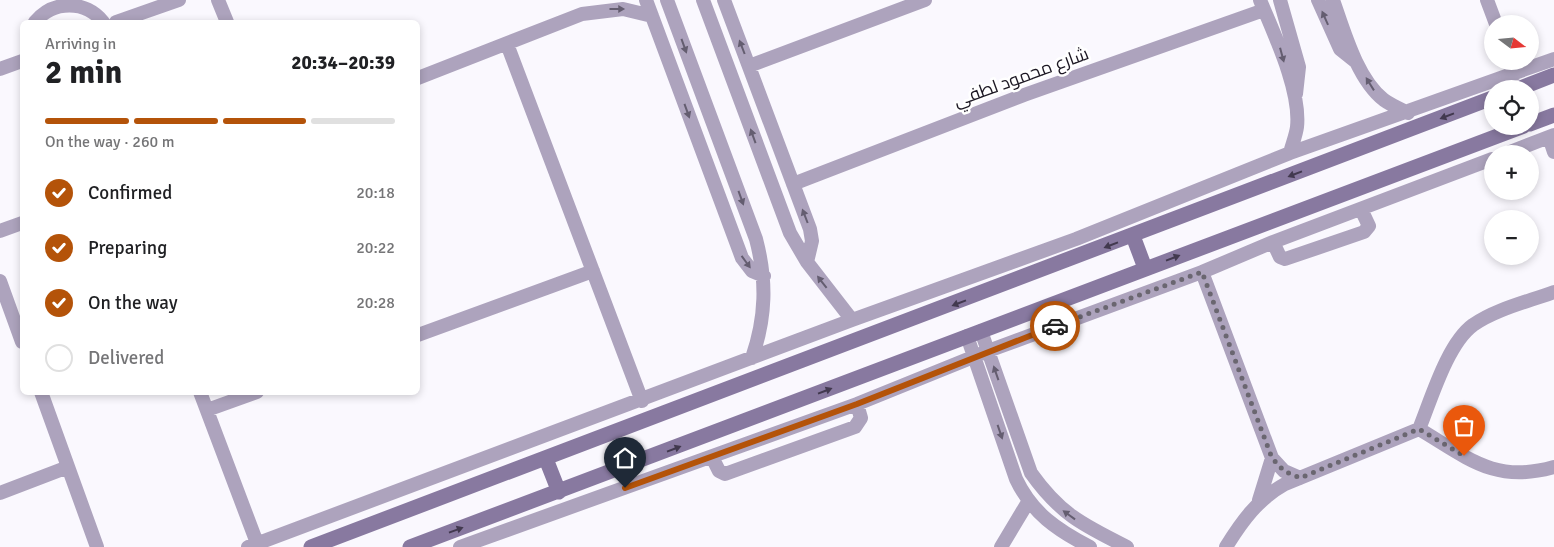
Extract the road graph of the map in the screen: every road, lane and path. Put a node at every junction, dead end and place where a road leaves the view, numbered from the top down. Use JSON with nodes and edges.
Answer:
{"nodes":[{"id":1,"x":43,"y":0,"type":"edge"},
{"id":2,"x":180,"y":0,"type":"edge"},
{"id":3,"x":218,"y":0,"type":"edge"},
{"id":4,"x":601,"y":0,"type":"edge"},
{"id":5,"x":646,"y":0,"type":"edge"},
{"id":6,"x":667,"y":0,"type":"edge"},
{"id":7,"x":703,"y":0,"type":"edge"},
{"id":8,"x":724,"y":0,"type":"edge"},
{"id":9,"x":924,"y":0,"type":"edge"},
{"id":10,"x":1280,"y":0,"type":"edge"},
{"id":11,"x":1318,"y":0,"type":"edge"},
{"id":12,"x":1333,"y":0,"type":"edge"},
{"id":13,"x":1487,"y":0,"type":"edge"},
{"id":14,"x":78,"y":2,"type":"edge"},
{"id":15,"x":1262,"y":5,"type":"edge"},
{"id":16,"x":582,"y":14,"type":"junction"},
{"id":17,"x":1493,"y":15,"type":"edge"},
{"id":18,"x":652,"y":16,"type":"junction"},
{"id":19,"x":38,"y":19,"type":"edge"},
{"id":20,"x":101,"y":20,"type":"edge"},
{"id":21,"x":122,"y":20,"type":"edge"},
{"id":22,"x":226,"y":20,"type":"edge"},
{"id":23,"x":507,"y":44,"type":"junction"},
{"id":24,"x":1554,"y":59,"type":"edge"},
{"id":25,"x":20,"y":62,"type":"edge"},
{"id":26,"x":1356,"y":62,"type":"junction"},
{"id":27,"x":1539,"y":62,"type":"edge"},
{"id":28,"x":749,"y":66,"type":"junction"},
{"id":29,"x":0,"y":69,"type":"edge"},
{"id":30,"x":1505,"y":70,"type":"edge"},
{"id":31,"x":1554,"y":75,"type":"edge"},
{"id":32,"x":420,"y":77,"type":"edge"},
{"id":33,"x":1539,"y":81,"type":"edge"},
{"id":34,"x":1296,"y":100,"type":"junction"},
{"id":35,"x":1484,"y":101,"type":"edge"},
{"id":36,"x":1408,"y":113,"type":"junction"},
{"id":37,"x":1554,"y":115,"type":"edge"},
{"id":38,"x":1539,"y":121,"type":"edge"},
{"id":39,"x":1500,"y":135,"type":"edge"},
{"id":40,"x":1551,"y":136,"type":"edge"},
{"id":41,"x":1528,"y":145,"type":"edge"},
{"id":42,"x":1554,"y":152,"type":"edge"},
{"id":43,"x":1290,"y":153,"type":"junction"},
{"id":44,"x":1484,"y":162,"type":"edge"},
{"id":45,"x":793,"y":184,"type":"junction"},
{"id":46,"x":1362,"y":209,"type":"junction"},
{"id":47,"x":20,"y":224,"type":"edge"},
{"id":48,"x":0,"y":231,"type":"edge"},
{"id":49,"x":1133,"y":236,"type":"junction"},
{"id":50,"x":1272,"y":242,"type":"junction"},
{"id":51,"x":807,"y":262,"type":"junction"},
{"id":52,"x":1145,"y":268,"type":"junction"},
{"id":53,"x":593,"y":271,"type":"junction"},
{"id":54,"x":1202,"y":272,"type":"junction"},
{"id":55,"x":764,"y":276,"type":"junction"},
{"id":56,"x":0,"y":281,"type":"edge"},
{"id":57,"x":1554,"y":292,"type":"edge"},
{"id":58,"x":852,"y":320,"type":"junction"},
{"id":59,"x":420,"y":333,"type":"edge"},
{"id":60,"x":974,"y":334,"type":"junction"},
{"id":61,"x":20,"y":336,"type":"edge"},
{"id":62,"x":988,"y":350,"type":"junction"},
{"id":63,"x":974,"y":356,"type":"junction"},
{"id":64,"x":752,"y":358,"type":"junction"},
{"id":65,"x":42,"y":395,"type":"edge"},
{"id":66,"x":201,"y":395,"type":"edge"},
{"id":67,"x":249,"y":395,"type":"edge"},
{"id":68,"x":642,"y":400,"type":"junction"},
{"id":69,"x":857,"y":404,"type":"junction"},
{"id":70,"x":207,"y":410,"type":"junction"},
{"id":71,"x":1419,"y":429,"type":"junction"},
{"id":72,"x":712,"y":457,"type":"junction"},
{"id":73,"x":1272,"y":458,"type":"junction"},
{"id":74,"x":546,"y":459,"type":"junction"},
{"id":75,"x":68,"y":467,"type":"junction"},
{"id":76,"x":1554,"y":467,"type":"edge"},
{"id":77,"x":1300,"y":478,"type":"junction"},
{"id":78,"x":559,"y":492,"type":"junction"},
{"id":79,"x":0,"y":493,"type":"edge"},
{"id":80,"x":1028,"y":502,"type":"junction"},
{"id":81,"x":1258,"y":503,"type":"junction"},
{"id":82,"x":1095,"y":531,"type":"junction"},
{"id":83,"x":252,"y":545,"type":"edge"},
{"id":84,"x":97,"y":547,"type":"edge"},
{"id":85,"x":311,"y":547,"type":"edge"},
{"id":86,"x":410,"y":547,"type":"edge"},
{"id":87,"x":460,"y":547,"type":"edge"},
{"id":88,"x":1001,"y":547,"type":"edge"},
{"id":89,"x":1089,"y":547,"type":"edge"},
{"id":90,"x":1126,"y":547,"type":"edge"},
{"id":91,"x":1226,"y":547,"type":"edge"}],
"edges":[{"from":1,"to":19,"type":"street"},
{"from":2,"to":21,"type":"street"},
{"from":3,"to":22,"type":"street"},
{"from":4,"to":16,"type":"street"},
{"from":5,"to":18,"type":"street"},
{"from":6,"to":55,"type":"street","one_way":true},
{"from":51,"to":7,"type":"street","one_way":true},
{"from":28,"to":8,"type":"street","one_way":true},
{"from":9,"to":28,"type":"street"},
{"from":10,"to":34,"type":"street"},
{"from":26,"to":11,"type":"street","one_way":true},
{"from":12,"to":26,"type":"street"},
{"from":13,"to":17,"type":"street"},
{"from":14,"to":19,"type":"street"},
{"from":14,"to":20,"type":"street"},
{"from":15,"to":34,"type":"street","one_way":true},
{"from":15,"to":45,"type":"street","name":"شارع محمود لطفي"},
{"from":16,"to":18,"type":"street","one_way":true},
{"from":16,"to":23,"type":"street"},
{"from":18,"to":55,"type":"street","one_way":true},
{"from":23,"to":32,"type":"street"},
{"from":23,"to":53,"type":"street"},
{"from":24,"to":27,"type":"street"},
{"from":25,"to":29,"type":"street"},
{"from":36,"to":26,"type":"street","one_way":true},
{"from":28,"to":45,"type":"street"},
{"from":30,"to":36,"type":"street"},
{"from":31,"to":33,"type":"street"},
{"from":34,"to":43,"type":"street"},
{"from":35,"to":49,"type":"street","one_way":true},
{"from":36,"to":43,"type":"street"},
{"from":37,"to":38,"type":"street"},
{"from":52,"to":39,"type":"street","one_way":true},
{"from":40,"to":41,"type":"street"},
{"from":40,"to":42,"type":"street"},
{"from":43,"to":58,"type":"street"},
{"from":44,"to":46,"type":"street"},
{"from":51,"to":45,"type":"street","one_way":true},
{"from":46,"to":50,"type":"street"},
{"from":46,"to":50,"type":"street"},
{"from":47,"to":48,"type":"street"},
{"from":49,"to":52,"type":"street"},
{"from":49,"to":74,"type":"street","one_way":true},
{"from":50,"to":54,"type":"street"},
{"from":58,"to":51,"type":"street","one_way":true},
{"from":52,"to":60,"type":"street"},
{"from":53,"to":59,"type":"street"},
{"from":53,"to":68,"type":"street"},
{"from":54,"to":62,"type":"street"},
{"from":54,"to":73,"type":"street"},
{"from":55,"to":64,"type":"street"},
{"from":56,"to":61,"type":"street"},
{"from":57,"to":71,"type":"street"},
{"from":58,"to":64,"type":"street"},
{"from":60,"to":62,"type":"street"},
{"from":60,"to":63,"type":"street"},
{"from":78,"to":60,"type":"street","one_way":true},
{"from":62,"to":63,"type":"street"},
{"from":82,"to":62,"type":"street","one_way":true},
{"from":63,"to":69,"type":"street"},
{"from":63,"to":80,"type":"street","one_way":true},
{"from":64,"to":68,"type":"street"},
{"from":65,"to":75,"type":"street"},
{"from":66,"to":70,"type":"street"},
{"from":67,"to":70,"type":"street"},
{"from":68,"to":83,"type":"street"},
{"from":69,"to":72,"type":"street"},
{"from":69,"to":72,"type":"street"},
{"from":70,"to":83,"type":"street"},
{"from":71,"to":76,"type":"street"},
{"from":71,"to":77,"type":"street"},
{"from":72,"to":87,"type":"street"},
{"from":73,"to":77,"type":"street"},
{"from":73,"to":81,"type":"street"},
{"from":74,"to":78,"type":"street"},
{"from":74,"to":85,"type":"street"},
{"from":75,"to":79,"type":"street"},
{"from":75,"to":84,"type":"street"},
{"from":77,"to":81,"type":"street"},
{"from":86,"to":78,"type":"street","one_way":true},
{"from":80,"to":88,"type":"street"},
{"from":80,"to":89,"type":"street"},
{"from":81,"to":91,"type":"street"},
{"from":82,"to":89,"type":"street"},
{"from":82,"to":90,"type":"street"}]}
